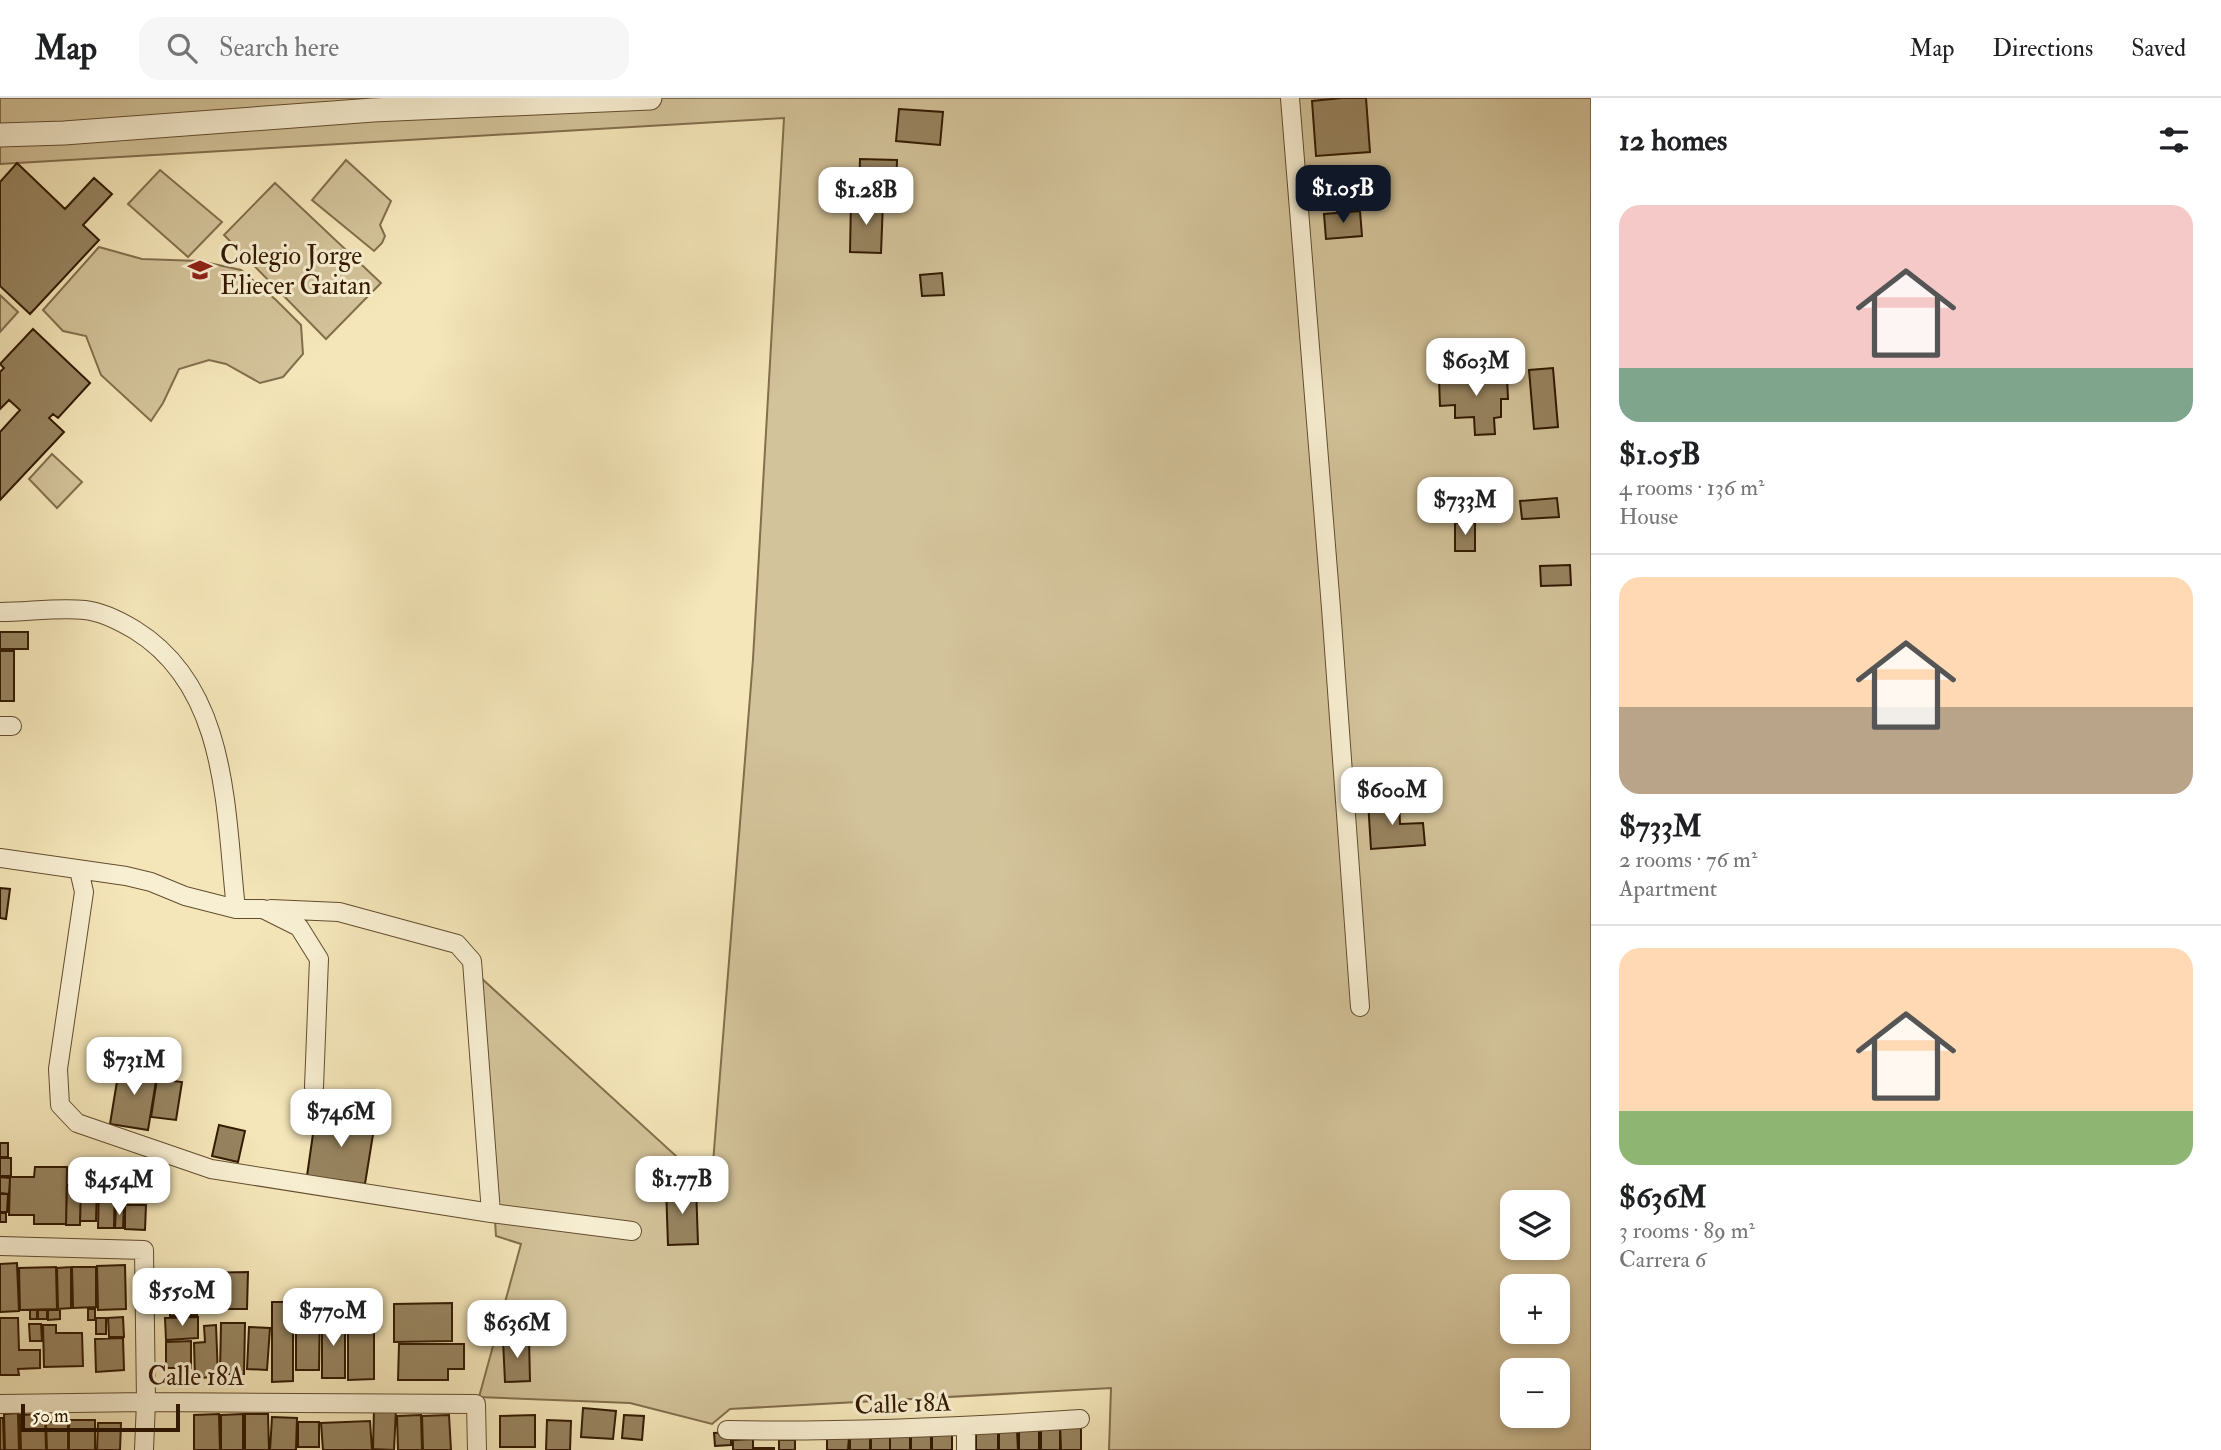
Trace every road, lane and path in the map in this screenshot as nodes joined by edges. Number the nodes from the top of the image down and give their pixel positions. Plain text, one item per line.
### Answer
1 (650, 98) edge
2 (1290, 98) edge
3 (0, 135) edge
4 (0, 612) edge
5 (0, 858) edge
6 (79, 870) junction
7 (236, 909) junction
8 (263, 909) junction
9 (1360, 1007) dead end
10 (314, 1087) dead end
11 (491, 1213) junction
12 (632, 1231) dead end
13 (0, 1246) edge
14 (146, 1402) junction
15 (0, 1404) edge
16 (1080, 1419) dead end
17 (966, 1427) junction
18 (727, 1430) dead end
19 (807, 1432) junction
20 (144, 1450) edge
21 (477, 1450) edge
22 (808, 1450) edge
23 (966, 1450) edge

1 - 3 street
2 - 9 street
4 - 7 street
5 - 6 street
6 - 7 street
6 - 11 street
7 - 8 street
8 - 10 street
8 - 11 street
11 - 12 street
13 - 14 street
14 - 15 street, Calle 18A
14 - 20 street
14 - 21 street, Calle 18A
16 - 17 street, Calle 18A
17 - 19 street, Calle 18A
17 - 23 street
18 - 19 street, Calle 18A
19 - 22 street

